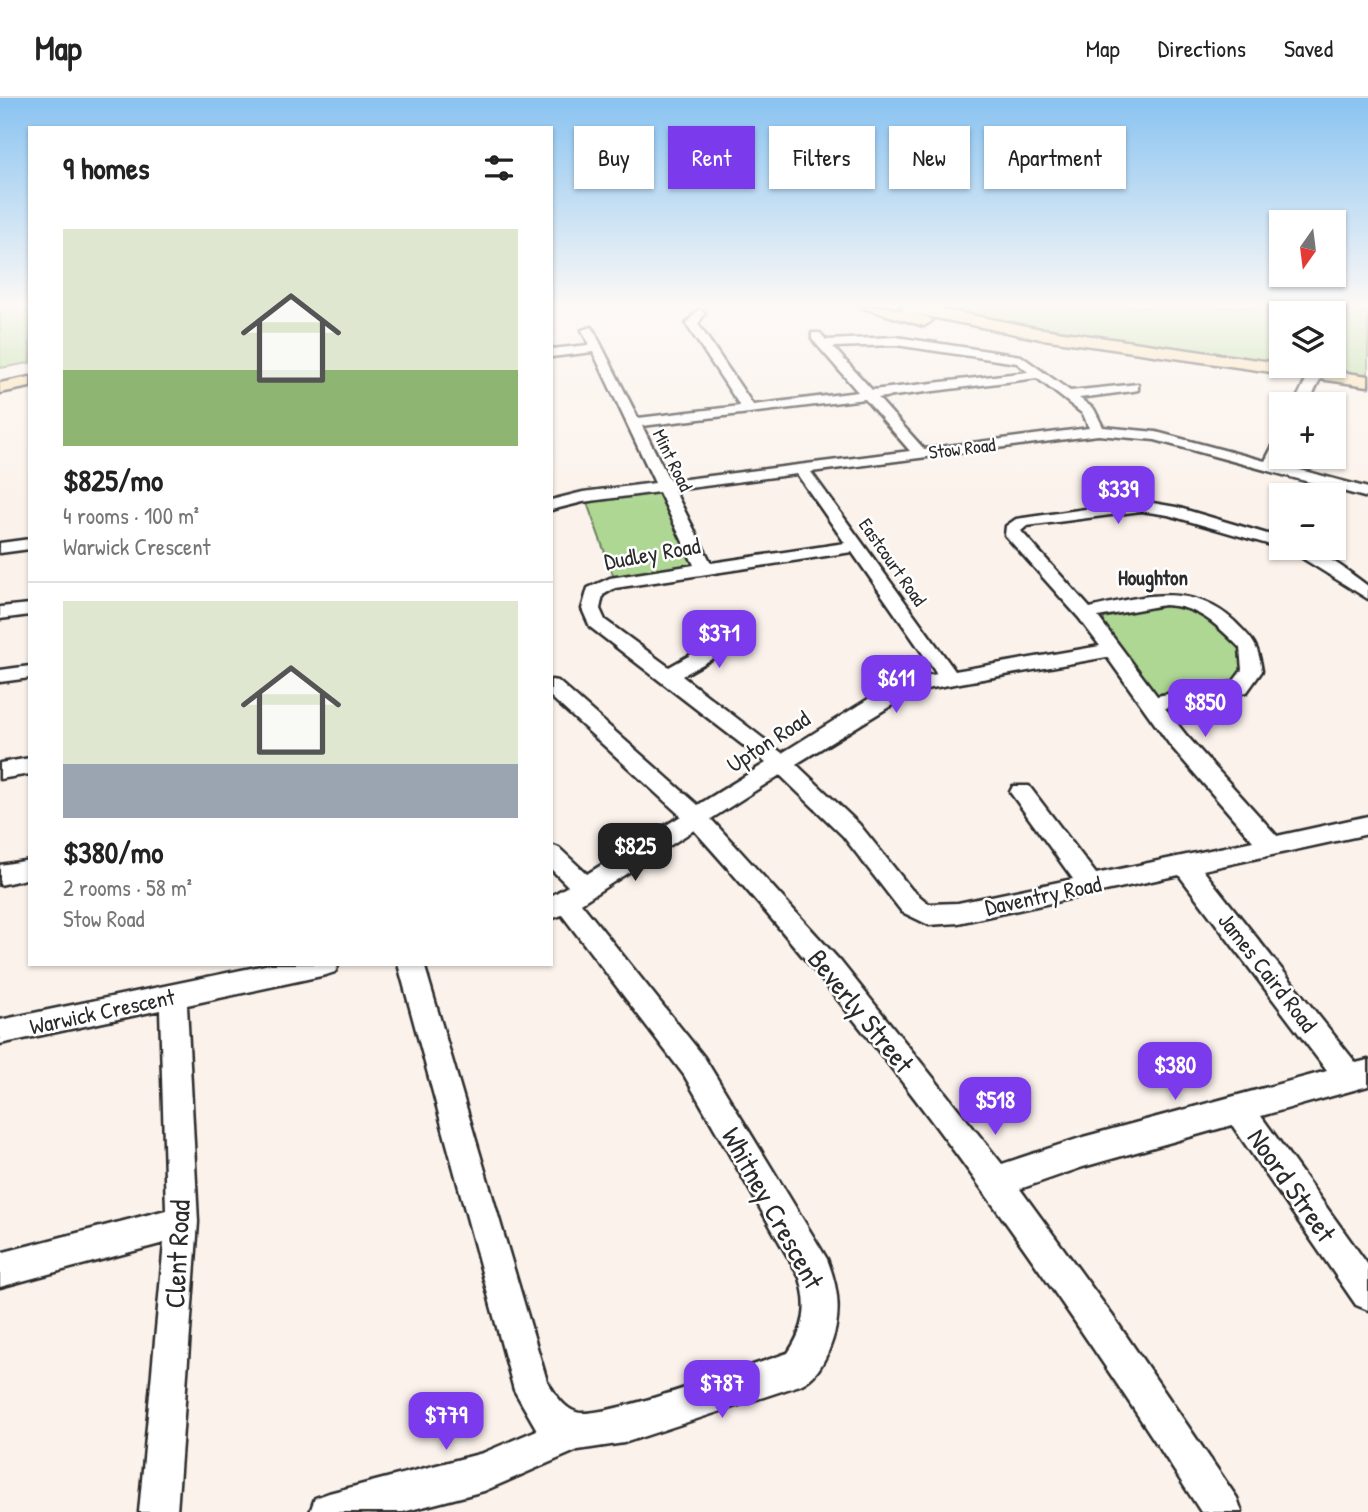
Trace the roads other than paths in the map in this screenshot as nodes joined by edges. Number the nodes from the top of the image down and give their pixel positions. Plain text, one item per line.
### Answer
1 (28, 373) edge
2 (609, 373) edge
3 (725, 373) edge
4 (849, 373) edge
5 (1041, 373) joint
6 (0, 378) edge
7 (1346, 378) edge
8 (1368, 381) edge
9 (28, 382) edge
10 (1133, 387) dead end
11 (0, 388) edge
12 (867, 394) junction
13 (1068, 395) junction
14 (749, 409) junction
15 (634, 422) junction
16 (1098, 430) junction
17 (921, 454) junction
18 (1269, 465) edge
19 (1284, 469) edge
20 (802, 470) junction
21 (665, 487) junction
22 (1368, 493) edge
23 (553, 504) edge
24 (1269, 539) edge
25 (28, 544) edge
26 (856, 547) junction
27 (0, 548) edge
28 (1320, 560) edge
29 (705, 569) junction
30 (1368, 594) edge
31 (28, 609) edge
32 (0, 613) edge
33 (1086, 614) junction
34 (736, 626) dead end
35 (1112, 650) junction
36 (28, 672) edge
37 (0, 676) edge
38 (667, 676) junction
39 (950, 678) junction
40 (553, 689) edge
41 (1151, 704) junction
42 (780, 763) junction
43 (28, 766) edge
44 (0, 771) edge
45 (1021, 792) dead end
46 (695, 817) junction
47 (1368, 825) edge
48 (1273, 847) junction
49 (553, 859) edge
50 (1186, 866) junction
51 (28, 869) edge
52 (0, 874) edge
53 (1091, 885) junction
54 (568, 900) edge
55 (316, 966) edge
56 (412, 966) edge
57 (173, 996) junction
58 (0, 1032) edge
59 (1359, 1076) edge
60 (1240, 1111) junction
61 (998, 1181) junction
62 (182, 1222) junction
63 (0, 1270) edge
64 (1368, 1293) edge
65 (577, 1432) junction
66 (158, 1512) edge
67 (330, 1512) edge
68 (1223, 1512) edge

1 - 6 main road
2 - 15 street, Mint Road
3 - 14 street
4 - 12 street
5 - 12 street
5 - 13 street
7 - 8 main road
9 - 11 main road
10 - 13 street
12 - 14 street
12 - 17 street
13 - 16 street
14 - 15 street
15 - 21 street, Mint Road
16 - 17 street, Stow Road
16 - 18 street, Stow Road
17 - 20 street, Stow Road
19 - 22 street, Stow Road
20 - 21 street, Stow Road
20 - 26 street, Eastcourt Road
21 - 23 street, Stow Road
21 - 29 street, Mint Road
24 - 33 street
25 - 27 street
26 - 29 street, Dudley Road
26 - 39 street, Eastcourt Road
28 - 30 street
29 - 38 street, Dudley Road
31 - 32 street
33 - 35 street
33 - 41 street
34 - 38 street
35 - 39 street, Upton Road
35 - 41 street
36 - 37 street
38 - 42 street, Dudley Road
39 - 42 street, Upton Road
40 - 46 street, Beverly Street
41 - 48 street
42 - 46 street, Upton Road
42 - 53 street, Daventry Road
43 - 44 street
45 - 53 street
46 - 54 street
46 - 61 street, Beverly Street
47 - 48 street, Daventry Road
48 - 50 street, Daventry Road
49 - 54 street
50 - 53 street, Daventry Road
50 - 59 street, James Caird Road
51 - 52 street
54 - 65 street, Whitney Crescent
55 - 57 street, Warwick Crescent
56 - 65 street
57 - 58 street, Warwick Crescent
57 - 62 street, Clent Road
59 - 60 street
60 - 61 street
60 - 64 street, Noord Street
61 - 68 street, Beverly Street
62 - 63 street
62 - 66 street, Clent Road
65 - 67 street

